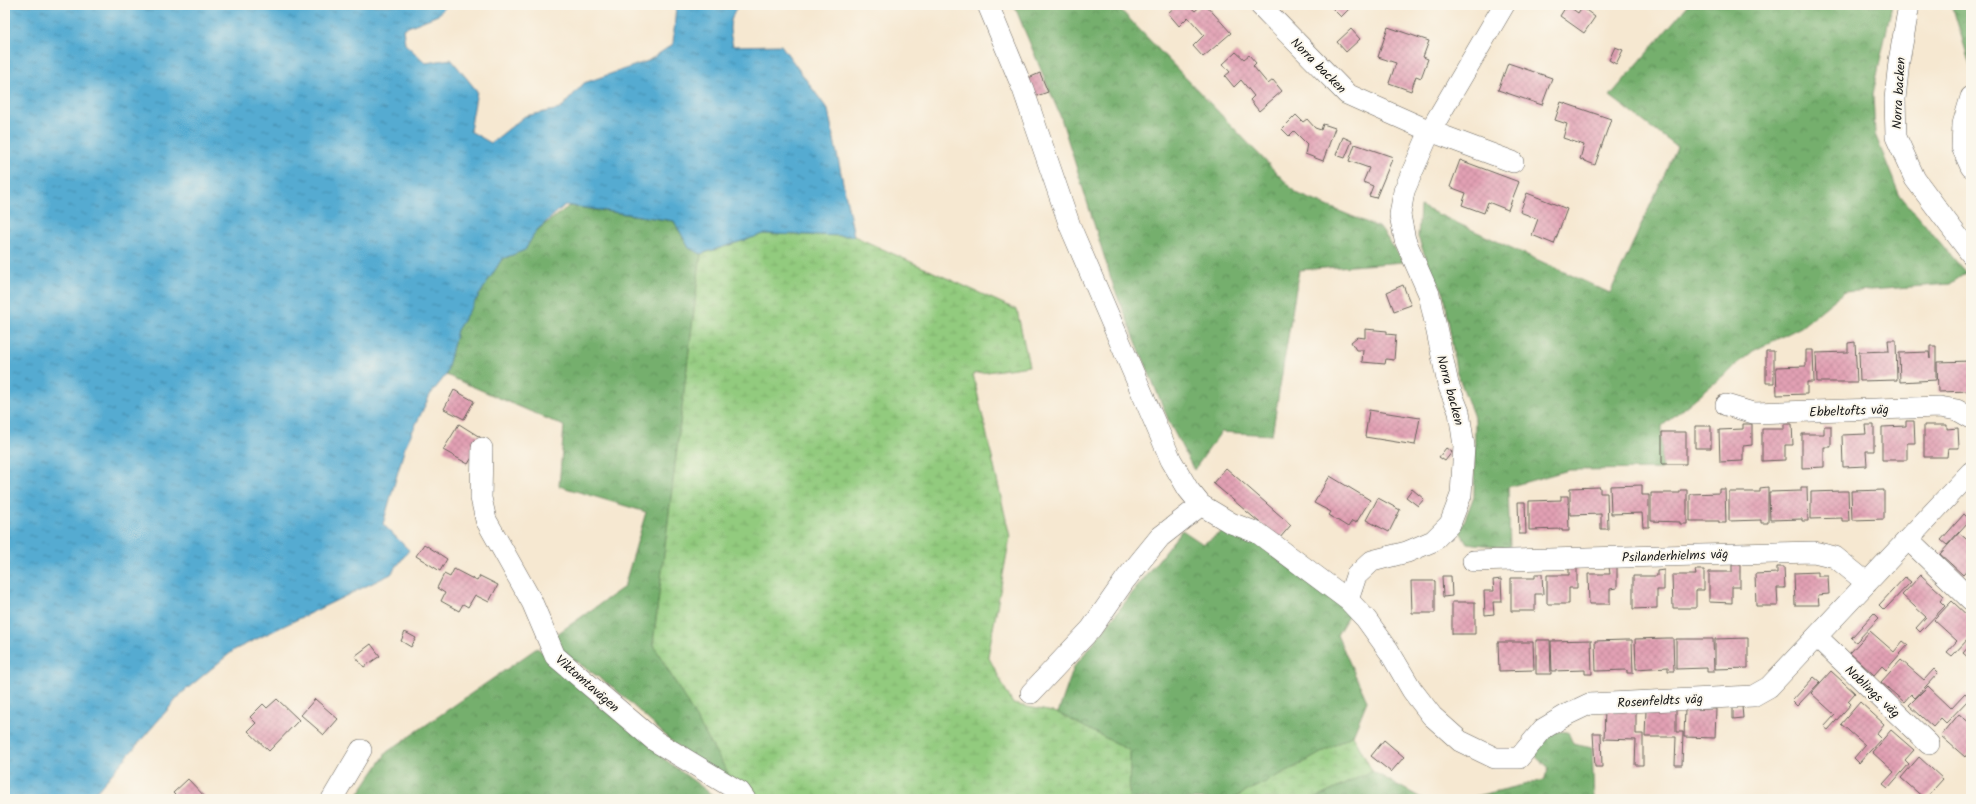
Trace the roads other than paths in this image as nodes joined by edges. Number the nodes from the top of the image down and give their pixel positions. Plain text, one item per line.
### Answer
1 (988, 5) edge
2 (1260, 5) edge
3 (1504, 5) edge
4 (1909, 5) edge
5 (1971, 97) edge
6 (1430, 131) junction
7 (1513, 162) dead end
8 (1971, 167) edge
9 (1971, 254) edge
10 (1726, 405) dead end
11 (1971, 418) edge
12 (482, 448) dead end
13 (1971, 472) edge
14 (1201, 505) junction
15 (1908, 539) junction
16 (1473, 561) dead end
17 (1867, 583) junction
18 (1348, 600) junction
19 (1971, 600) edge
20 (1817, 637) junction
21 (1031, 693) dead end
22 (1930, 744) dead end
23 (361, 750) dead end
24 (332, 799) edge
25 (745, 799) edge

1 - 14 street
2 - 6 street, Norra backen
3 - 6 street, Norra backen
4 - 9 street, Norra backen
5 - 8 street
6 - 7 street, Norra backen
6 - 18 street, Norra backen
10 - 11 street, Ebbeltofts väg
12 - 25 street, Viktomtavägen
13 - 15 street, Rosenfeldts väg
14 - 18 street
14 - 21 street
15 - 17 street, Rosenfeldts väg
15 - 19 street
16 - 17 street, Psilanderhielms väg
17 - 20 street, Rosenfeldts väg
18 - 20 street, Rosenfeldts väg
20 - 22 street, Noblings väg
23 - 24 street

